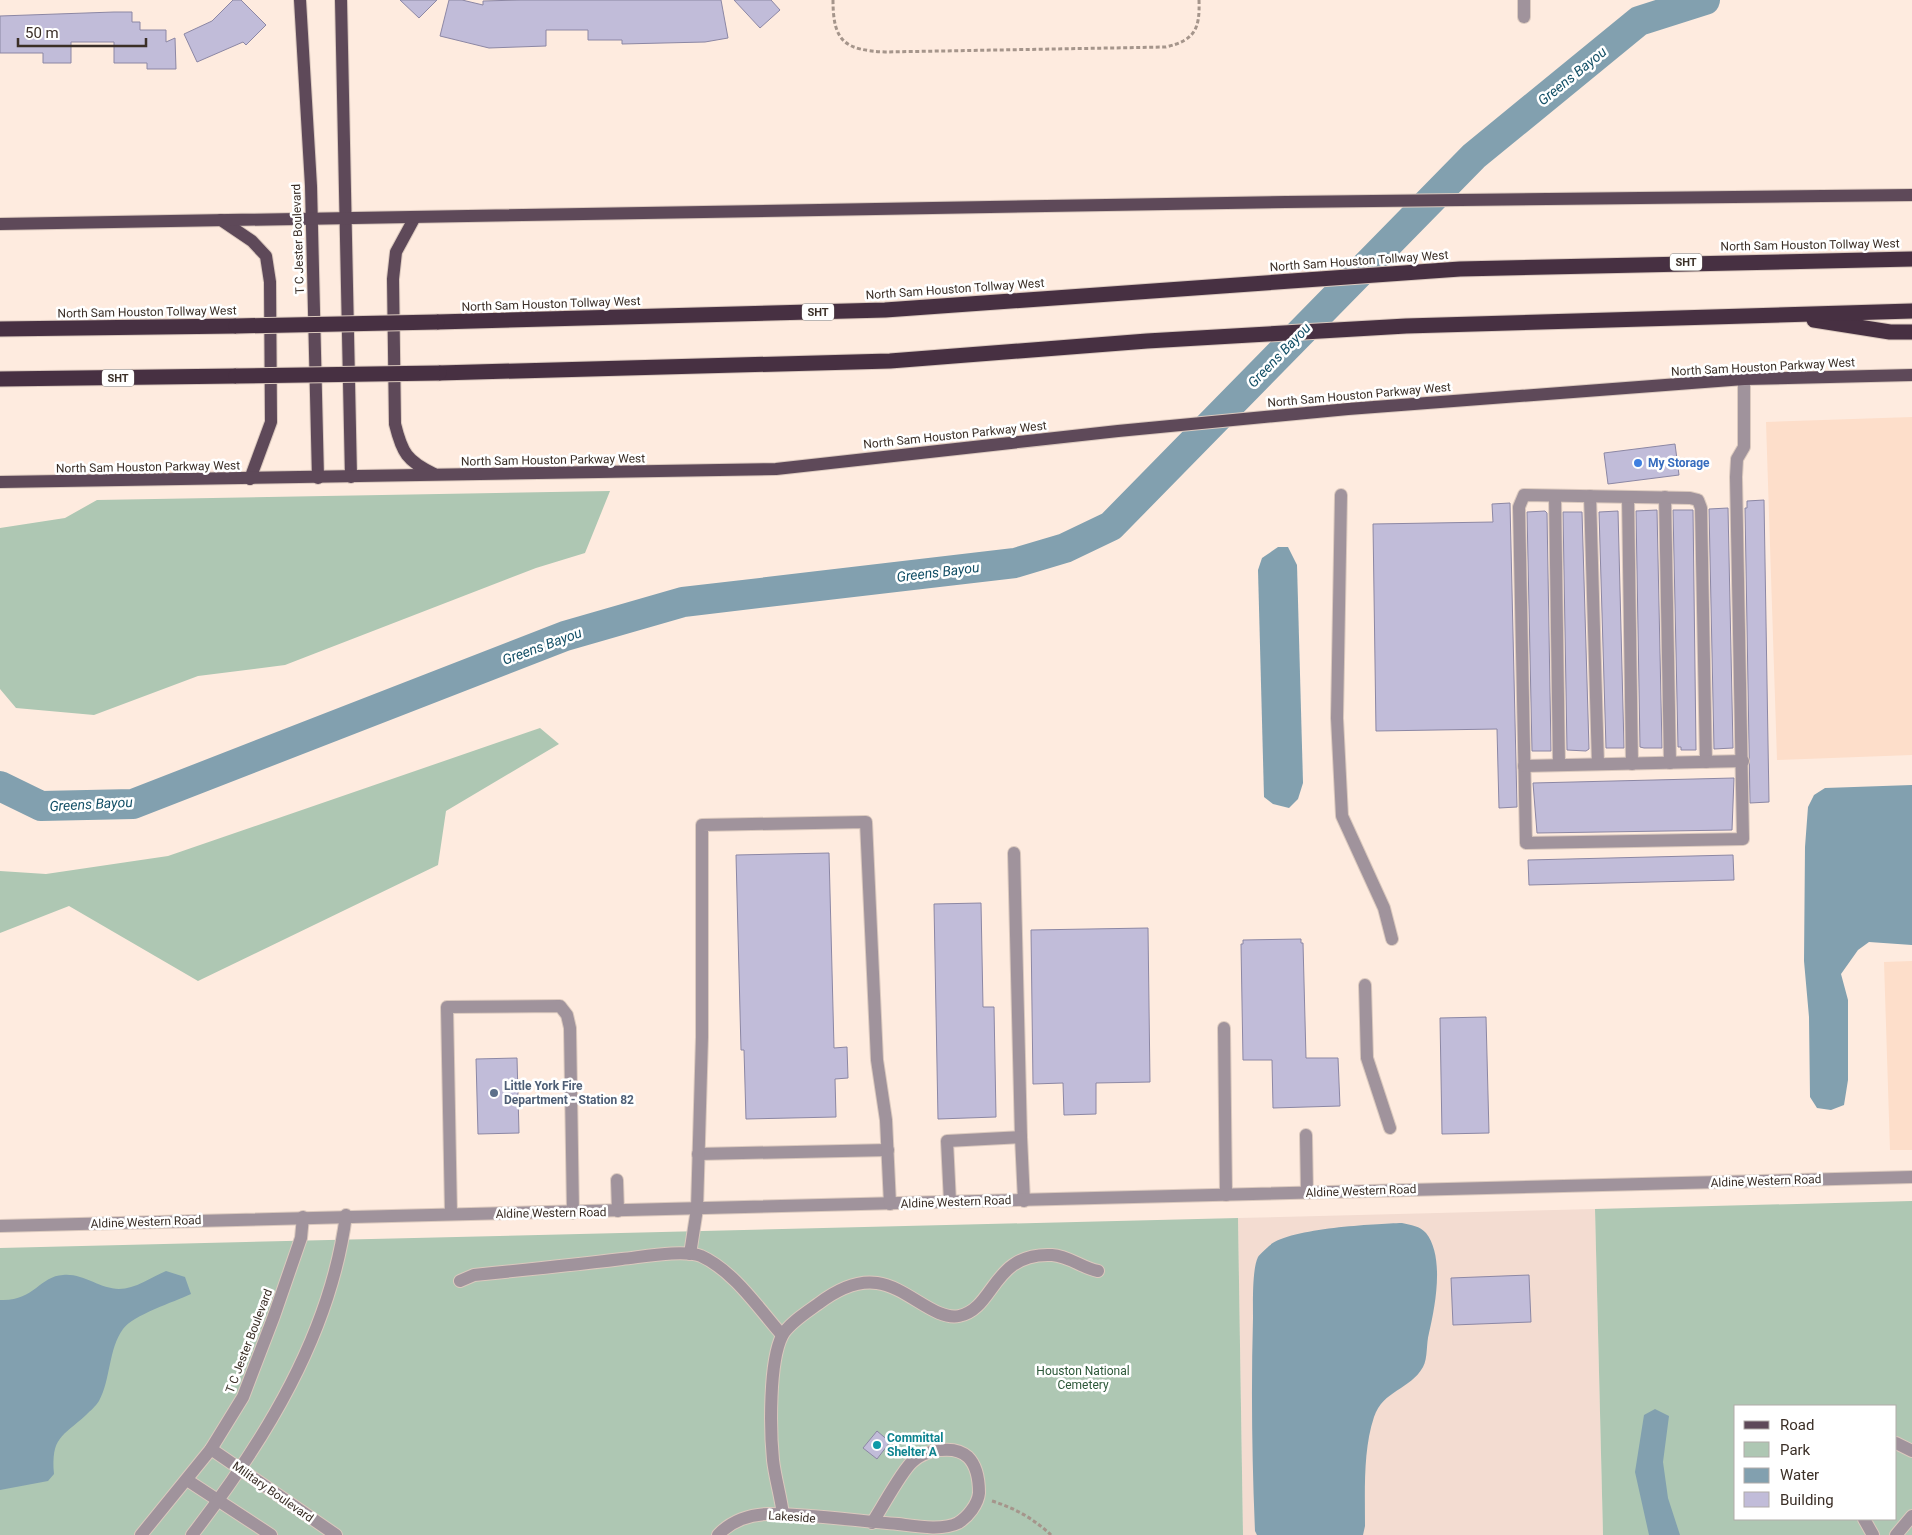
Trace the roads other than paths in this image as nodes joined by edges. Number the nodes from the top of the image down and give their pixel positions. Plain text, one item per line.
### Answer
1 (300, 0) edge
2 (341, 0) edge
3 (1524, 0) edge
4 (1524, 17) dead end
5 (1912, 195) edge
6 (415, 217) junction
7 (312, 218) junction
8 (345, 218) junction
9 (221, 220) junction
10 (0, 224) edge
11 (1912, 259) edge
12 (1912, 311) edge
13 (1773, 313) junction
14 (0, 329) edge
15 (1912, 332) edge
16 (1912, 375) edge
17 (1744, 379) junction
18 (0, 380) edge
19 (438, 476) junction
20 (351, 477) junction
21 (318, 478) junction
22 (250, 479) junction
23 (0, 482) edge
24 (1341, 495) dead end
25 (1555, 496) junction
26 (1590, 496) junction
27 (1628, 497) junction
28 (1665, 497) junction
29 (1742, 761) junction
30 (1706, 762) junction
31 (1670, 763) junction
32 (1598, 764) junction
33 (1632, 764) junction
34 (1558, 765) junction
35 (1524, 766) junction
36 (1014, 854) dead end
37 (1392, 939) dead end
38 (1365, 985) dead end
39 (1224, 1028) dead end
40 (1390, 1128) dead end
41 (1306, 1135) dead end
42 (1021, 1137) junction
43 (888, 1150) junction
44 (698, 1154) junction
45 (1912, 1176) edge
46 (616, 1180) dead end
47 (1306, 1193) junction
48 (1226, 1195) junction
49 (1024, 1200) junction
50 (950, 1202) junction
51 (890, 1204) junction
52 (697, 1209) junction
53 (618, 1212) junction
54 (573, 1213) junction
55 (451, 1214) junction
56 (346, 1216) junction
57 (304, 1217) junction
58 (0, 1226) edge
59 (690, 1254) junction
60 (1098, 1271) dead end
61 (460, 1281) dead end
62 (782, 1335) junction
63 (1897, 1444) edge
64 (211, 1449) junction
65 (1912, 1451) edge
66 (241, 1470) junction
67 (187, 1480) junction
68 (218, 1501) junction
69 (783, 1516) junction
70 (1912, 1516) edge
71 (1865, 1520) edge
72 (872, 1522) junction
73 (141, 1535) edge
74 (192, 1535) edge
75 (271, 1535) edge
76 (336, 1535) edge
77 (718, 1535) edge
78 (1873, 1535) edge
79 (1896, 1535) edge

1 - 7 main road, T C Jester Boulevard
2 - 8 main road
3 - 4 street
5 - 6 main road
6 - 8 main road
6 - 19 main road
7 - 8 main road
7 - 9 main road
7 - 21 main road, T C Jester Boulevard
8 - 20 main road
9 - 10 main road
9 - 22 main road
11 - 14 highway, North Sam Houston Tollway West / SHT, bridge
12 - 13 highway, SHT
13 - 15 highway
13 - 18 highway, SHT, bridge
16 - 17 main road, North Sam Houston Parkway West
17 - 19 main road, North Sam Houston Parkway West
17 - 29 street
19 - 20 main road, North Sam Houston Parkway West
20 - 21 main road, North Sam Houston Parkway West
21 - 22 main road, North Sam Houston Parkway West
22 - 23 main road, North Sam Houston Parkway West
24 - 37 street
25 - 26 street
25 - 34 street
25 - 35 street
26 - 27 street
26 - 32 street
27 - 28 street
27 - 33 street
28 - 30 street
28 - 31 street
29 - 30 street
29 - 35 street
30 - 31 street
31 - 33 street
32 - 33 street
32 - 34 street
34 - 35 street
36 - 42 street
38 - 40 street
39 - 48 street
41 - 47 street
42 - 49 street
42 - 50 street
43 - 44 street
43 - 44 street
43 - 51 street
44 - 52 street
45 - 47 street, Aldine Western Road
46 - 53 street
47 - 48 street, Aldine Western Road
48 - 49 street, Aldine Western Road
49 - 50 street, Aldine Western Road
50 - 51 street, Aldine Western Road
51 - 52 street, Aldine Western Road
52 - 53 street, Aldine Western Road
52 - 59 street
53 - 54 street, Aldine Western Road
54 - 55 street, Aldine Western Road
54 - 55 street
55 - 56 street, Aldine Western Road
56 - 57 street, Aldine Western Road
56 - 66 street
57 - 58 street, Aldine Western Road
57 - 64 street, T C Jester Boulevard
59 - 61 street
59 - 62 street
60 - 62 street
62 - 69 street
63 - 65 street
64 - 66 street, Military Boulevard
64 - 67 street, T C Jester Boulevard
66 - 68 street
66 - 76 street, Military Boulevard
67 - 68 street
67 - 73 street, T C Jester Boulevard
68 - 74 street
68 - 75 street
69 - 72 street, Lakeside
69 - 77 street, Lakeside
70 - 79 street
71 - 78 street
72 - 72 street, Lakeside

